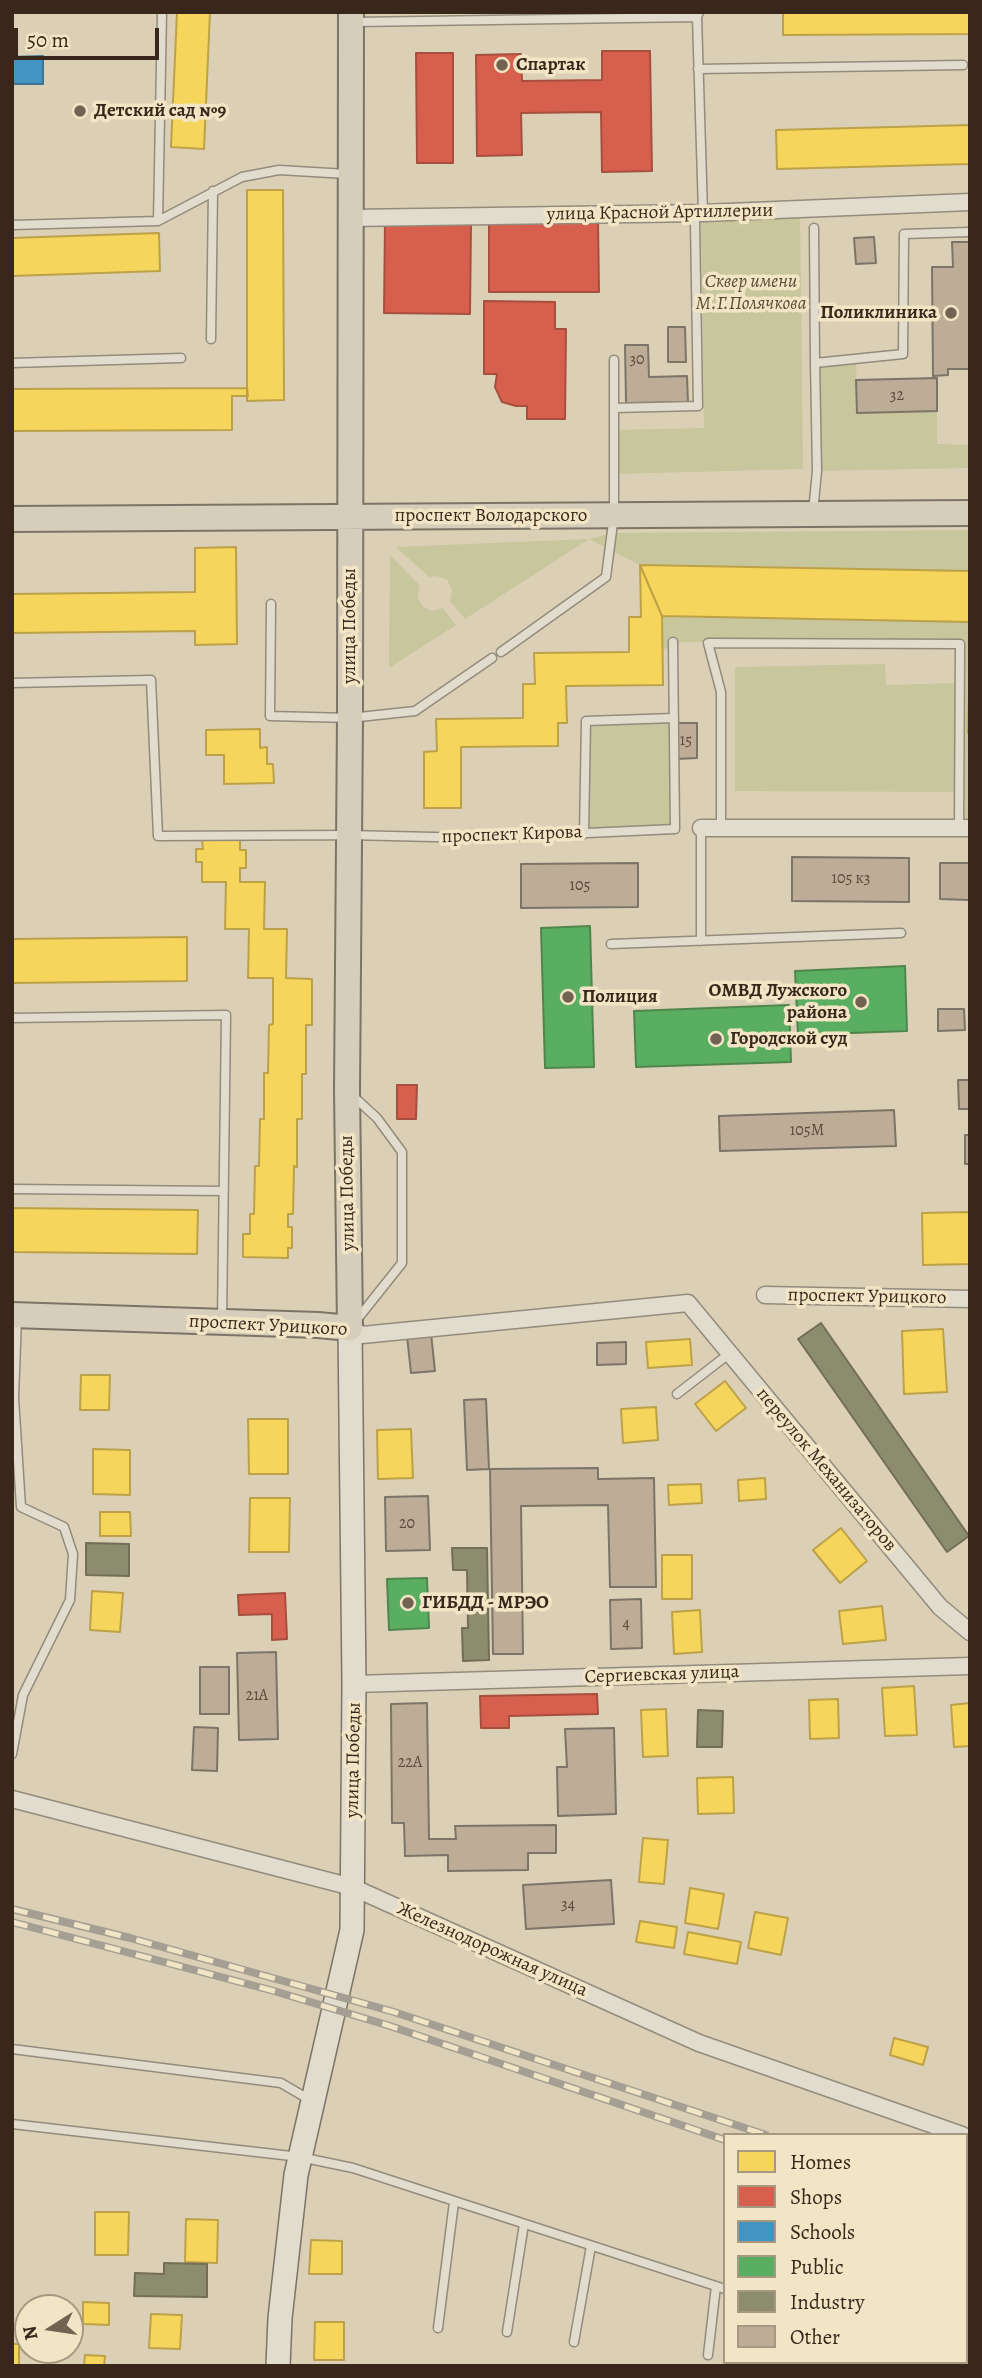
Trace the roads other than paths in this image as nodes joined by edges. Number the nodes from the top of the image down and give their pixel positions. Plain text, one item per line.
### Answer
1 (162, 12) edge
2 (698, 15) edge
3 (482, 16) edge
4 (351, 17) edge
5 (963, 65) dead end
6 (698, 69) junction
7 (351, 174) junction
8 (213, 191) junction
9 (970, 202) edge
10 (351, 218) junction
11 (699, 218) junction
12 (158, 221) junction
13 (12, 225) edge
14 (814, 228) dead end
15 (970, 232) edge
16 (211, 339) dead end
17 (181, 358) dead end
18 (614, 360) dead end
19 (12, 363) edge
20 (815, 363) junction
21 (614, 408) junction
22 (970, 513) edge
23 (813, 514) junction
24 (614, 515) junction
25 (350, 517) junction
26 (12, 519) edge
27 (271, 604) dead end
28 (673, 642) dead end
29 (501, 652) dead end
30 (492, 658) dead end
31 (12, 683) edge
32 (350, 718) junction
33 (674, 718) junction
34 (701, 828) joint
35 (721, 828) junction
36 (964, 828) edge
37 (584, 834) junction
38 (348, 835) junction
39 (901, 933) dead end
40 (701, 941) junction
41 (611, 944) dead end
42 (12, 1018) edge
43 (347, 1090) junction
44 (12, 1189) edge
45 (224, 1191) junction
46 (765, 1295) dead end
47 (970, 1298) edge
48 (688, 1303) joint
49 (15, 1315) edge
50 (222, 1322) junction
51 (350, 1328) junction
52 (730, 1353) junction
53 (677, 1394) dead end
54 (970, 1632) edge
55 (970, 1666) edge
56 (354, 1684) junction
57 (12, 1754) edge
58 (12, 1798) edge
59 (352, 1887) junction
60 (12, 2049) edge
61 (312, 2101) junction
62 (12, 2124) edge
63 (957, 2133) edge
64 (300, 2157) junction
65 (454, 2202) junction
66 (524, 2224) junction
67 (591, 2246) junction
68 (720, 2288) edge
69 (438, 2328) dead end
70 (507, 2332) dead end
71 (574, 2342) dead end
72 (708, 2356) dead end
73 (278, 2366) edge

1 - 12 lane
2 - 3 lane
2 - 6 lane
3 - 4 lane
4 - 7 main road, улица Победы
5 - 6 lane
6 - 11 lane
7 - 8 lane
7 - 10 main road, улица Победы
8 - 12 lane
8 - 16 lane
9 - 11 street, улица Красной Артиллерии
10 - 11 street, улица Красной Артиллерии
10 - 25 main road, улица Победы
11 - 21 lane
12 - 13 lane
14 - 20 lane
15 - 20 lane
17 - 19 lane
18 - 21 lane
20 - 23 lane
21 - 24 lane
22 - 23 main road, проспект Володарского
23 - 24 main road, проспект Володарского
24 - 25 main road, проспект Володарского
24 - 29 lane
25 - 26 main road, проспект Володарского
25 - 32 main road, улица Победы
27 - 32 lane
28 - 33 lane
30 - 32 lane
31 - 38 lane, проспект Кирова
32 - 38 main road, улица Победы
33 - 37 lane
33 - 37 lane, проспект Кирова
34 - 35 street
34 - 40 lane
35 - 36 street
35 - 36 lane
37 - 38 lane, проспект Кирова
38 - 43 main road, улица Победы
39 - 40 lane
40 - 41 lane
42 - 45 lane
43 - 51 main road, улица Победы
43 - 51 lane
44 - 45 lane
45 - 50 lane
46 - 47 street, проспект Урицкого
48 - 51 street, проспект Урицкого
48 - 52 street, переулок Механизаторов
49 - 50 main road, проспект Урицкого
49 - 57 lane
50 - 51 main road, проспект Урицкого
51 - 56 street, улица Победы
52 - 53 lane
52 - 54 street, переулок Механизаторов
55 - 56 street, Сергиевская улица
56 - 59 street, улица Победы
58 - 59 street, Железнодорожная улица
59 - 61 street, улица Победы
59 - 63 street, Железнодорожная улица
60 - 61 lane
61 - 64 street, улица Победы
62 - 64 lane
64 - 65 lane
64 - 73 street, улица Победы
65 - 66 lane
65 - 69 lane
66 - 67 lane
66 - 70 lane
67 - 68 lane
67 - 71 lane
68 - 72 lane

